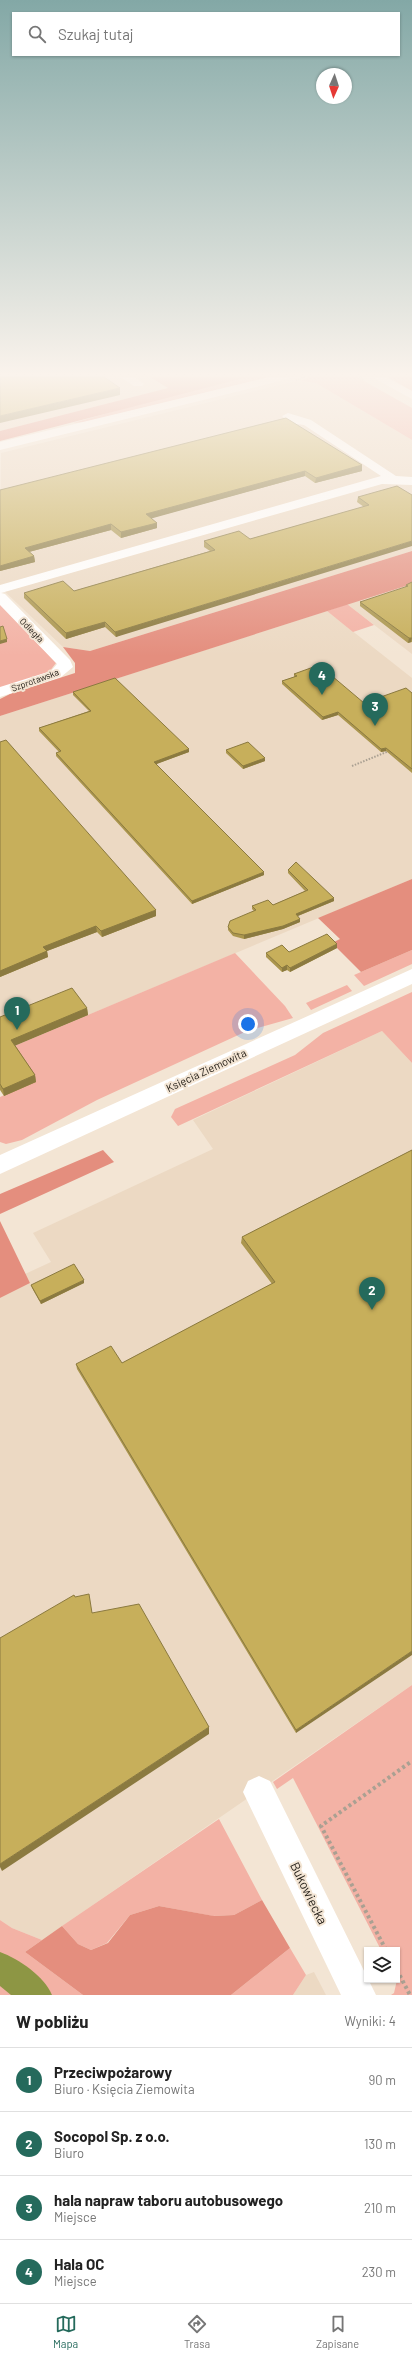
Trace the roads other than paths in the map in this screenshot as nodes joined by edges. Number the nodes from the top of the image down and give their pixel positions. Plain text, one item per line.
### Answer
1 (379, 470) edge
2 (392, 479) junction
3 (411, 482) edge
4 (0, 589) edge
5 (0, 597) edge
6 (65, 663) joint
7 (0, 692) edge
8 (412, 976) edge
9 (0, 1164) edge
10 (259, 1792) dead end
11 (359, 1995) edge

1 - 2 street
2 - 3 street
2 - 4 street
5 - 6 street, Odległa
6 - 7 street, Szprotawska
8 - 9 street, Księcia Ziemowita
10 - 11 street, Bukowiecka

